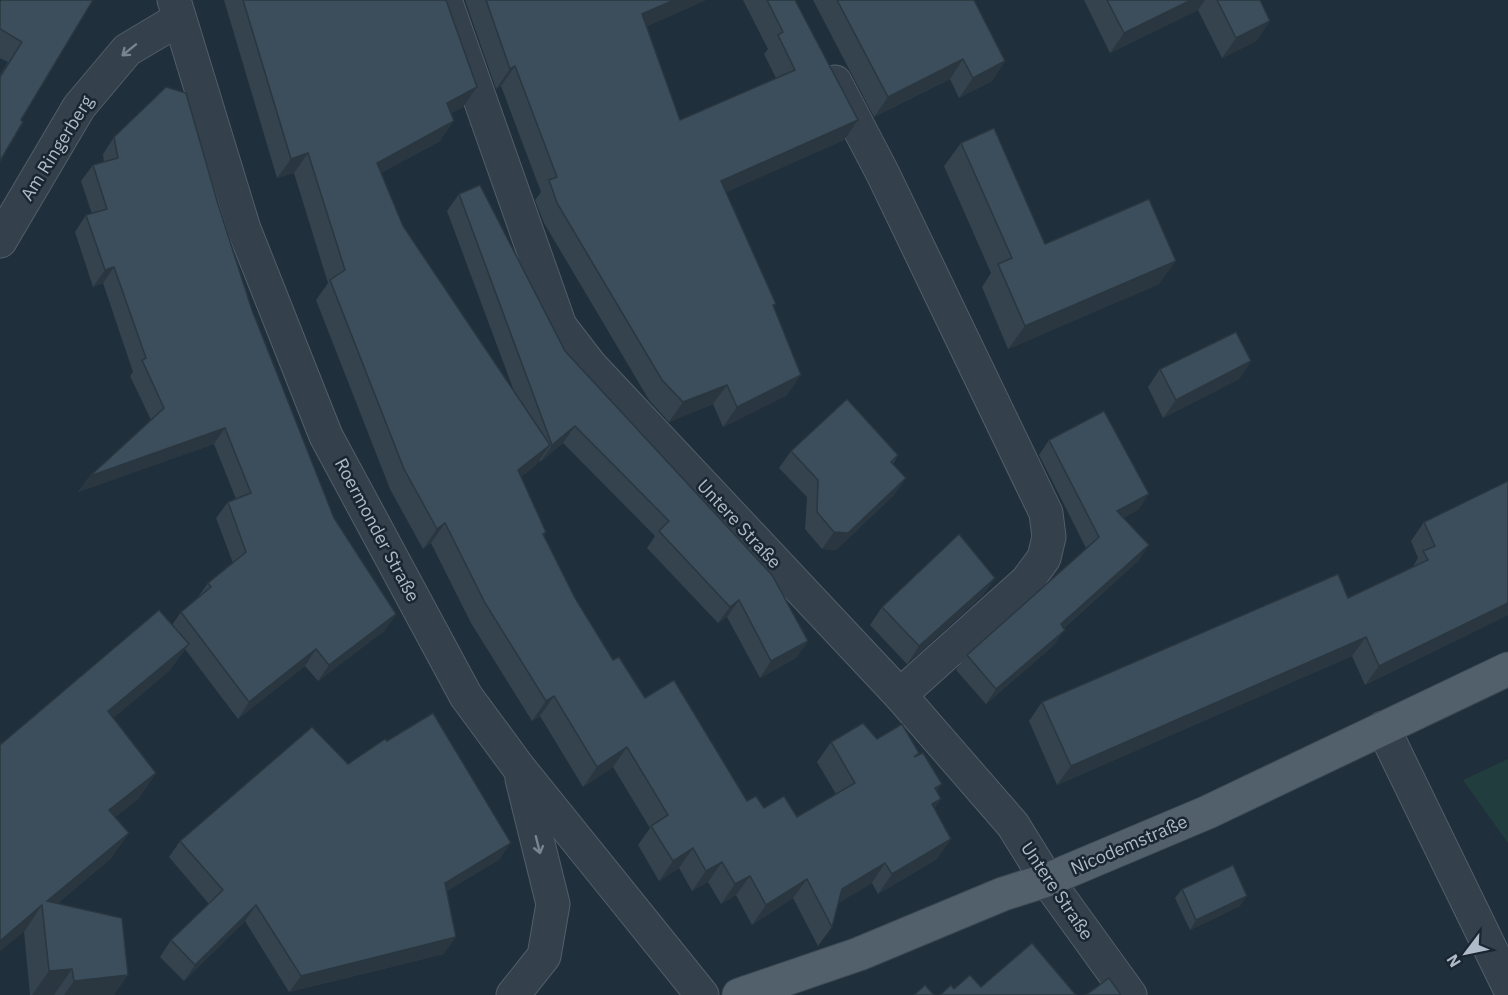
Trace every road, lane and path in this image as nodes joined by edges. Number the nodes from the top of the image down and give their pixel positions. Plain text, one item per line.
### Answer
1 (445, 0) edge
2 (176, 10) edge
3 (819, 51) edge
4 (0, 241) edge
5 (1508, 669) edge
6 (900, 695) junction
7 (1383, 728) junction
8 (519, 768) junction
9 (1047, 880) junction
10 (1508, 985) edge
11 (513, 995) edge
12 (702, 995) edge
13 (739, 995) edge
14 (1130, 995) edge

1 - 6 street, Untere Straße
2 -> 4 street, Am Ringerberg
2 - 8 street, Roermonder Straße
3 - 6 street
5 - 7 main road, Nicodemstraße
6 - 9 street, Untere Straße
7 - 9 main road, Nicodemstraße
7 - 10 street
8 -> 11 street
8 - 12 street, Roermonder Straße
9 - 13 main road, Nicodemstraße
9 - 14 street, Untere Straße

